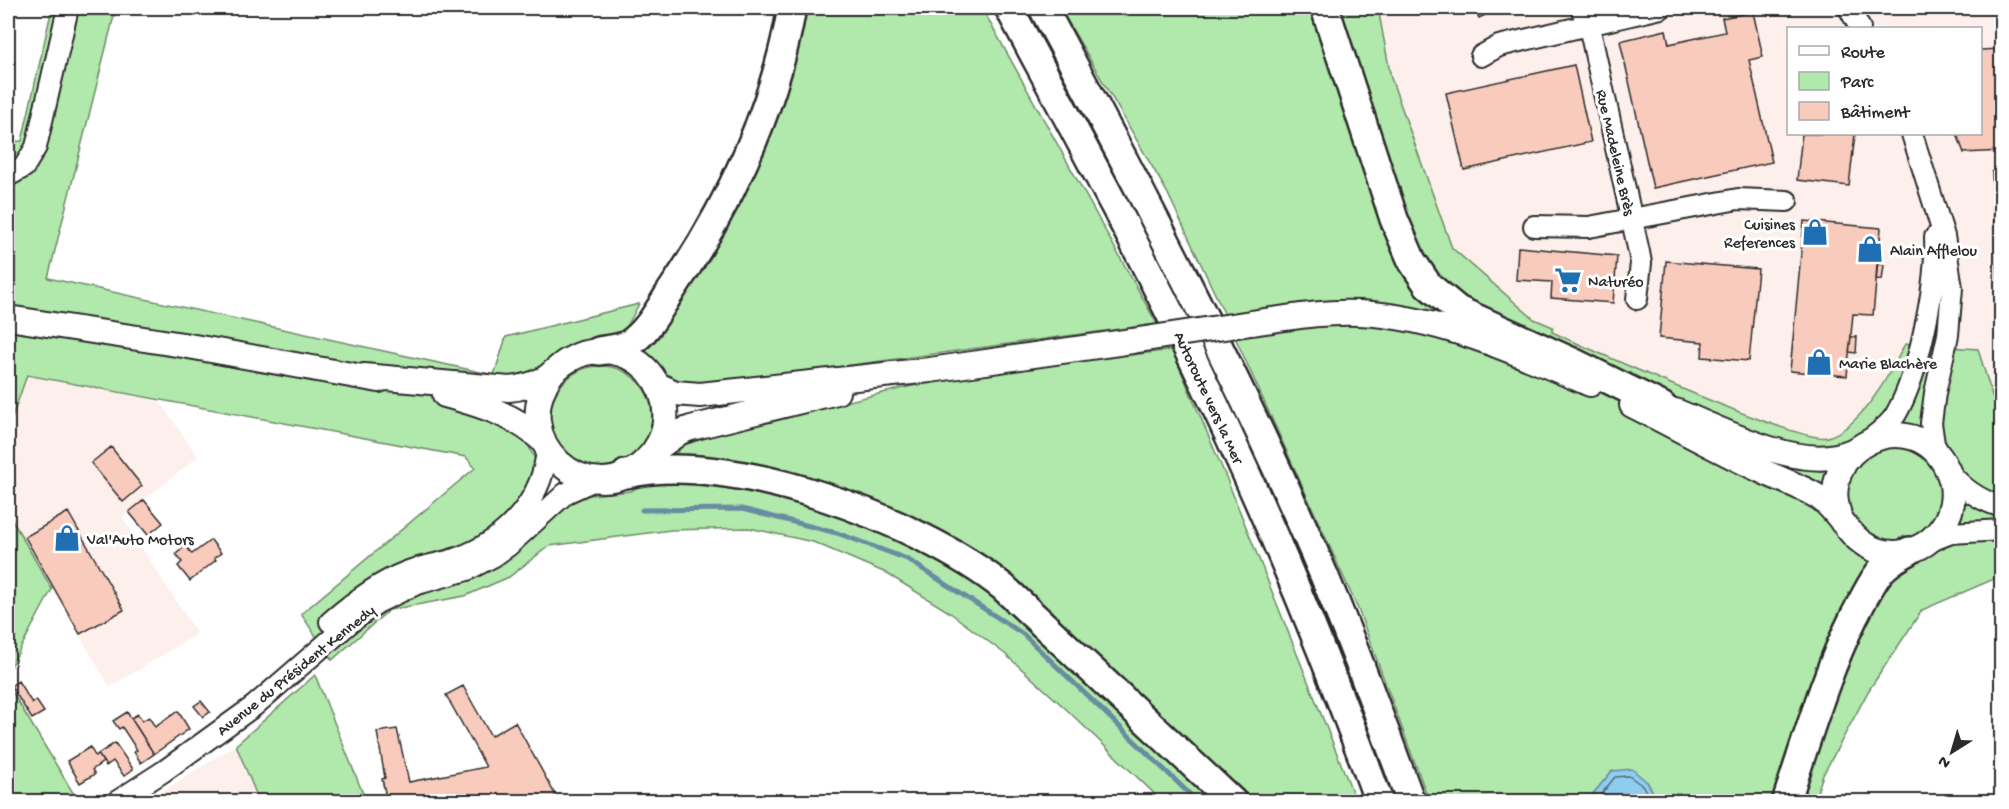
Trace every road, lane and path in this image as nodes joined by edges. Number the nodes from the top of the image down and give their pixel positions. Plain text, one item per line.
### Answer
1 (68, 8) edge
2 (792, 8) edge
3 (1009, 8) edge
4 (1043, 8) edge
5 (1325, 8) edge
6 (1661, 8) edge
7 (1849, 8) edge
8 (1585, 16) edge
9 (1859, 27) edge
10 (1481, 56) dead end
11 (1912, 135) edge
12 (8, 176) edge
13 (1933, 199) junction
14 (1787, 201) dead end
15 (1632, 219) junction
16 (1533, 226) dead end
17 (1637, 299) dead end
18 (8, 318) edge
19 (599, 351) junction
20 (930, 370) junction
21 (553, 372) junction
22 (364, 376) junction
23 (658, 385) junction
24 (1601, 389) junction
25 (1662, 406) junction
26 (545, 445) junction
27 (1860, 446) junction
28 (655, 450) junction
29 (1945, 465) junction
30 (626, 474) junction
31 (597, 479) junction
32 (2001, 507) edge
33 (1842, 522) junction
34 (2001, 530) edge
35 (1919, 547) junction
36 (208, 738) junction
37 (117, 801) edge
38 (1233, 801) edge
39 (1379, 801) edge
40 (1411, 801) edge
41 (1786, 801) edge

1 - 12 street
2 - 19 highway
3 - 39 highway, Autoroute vers la Mer
4 - 40 highway
5 - 25 highway
6 - 8 street
7 - 9 street
8 - 10 street
8 - 15 street, Rue Madeleine Brès
11 - 13 street
13 - 27 street
13 - 29 street
14 - 15 street
15 - 16 street
15 - 17 street, Rue Madeleine Brès
18 - 22 main road
19 - 21 main road
19 - 23 main road
20 - 23 main road
20 - 24 main road, bridge
20 - 28 main road
21 - 22 main road
21 - 26 main road
22 - 26 main road
23 - 28 main road
24 - 25 main road
24 - 33 main road
25 - 27 main road
26 - 31 main road
26 - 36 street, Avenue du Président Kennedy
27 - 29 main road
27 - 33 main road
28 - 30 main road
29 - 32 street
29 - 35 main road
30 - 31 main road
30 - 38 highway
31 - 36 street, Avenue du Président Kennedy
33 - 35 main road
34 - 35 street
35 - 41 highway
36 - 37 street, Avenue du Président Kennedy

